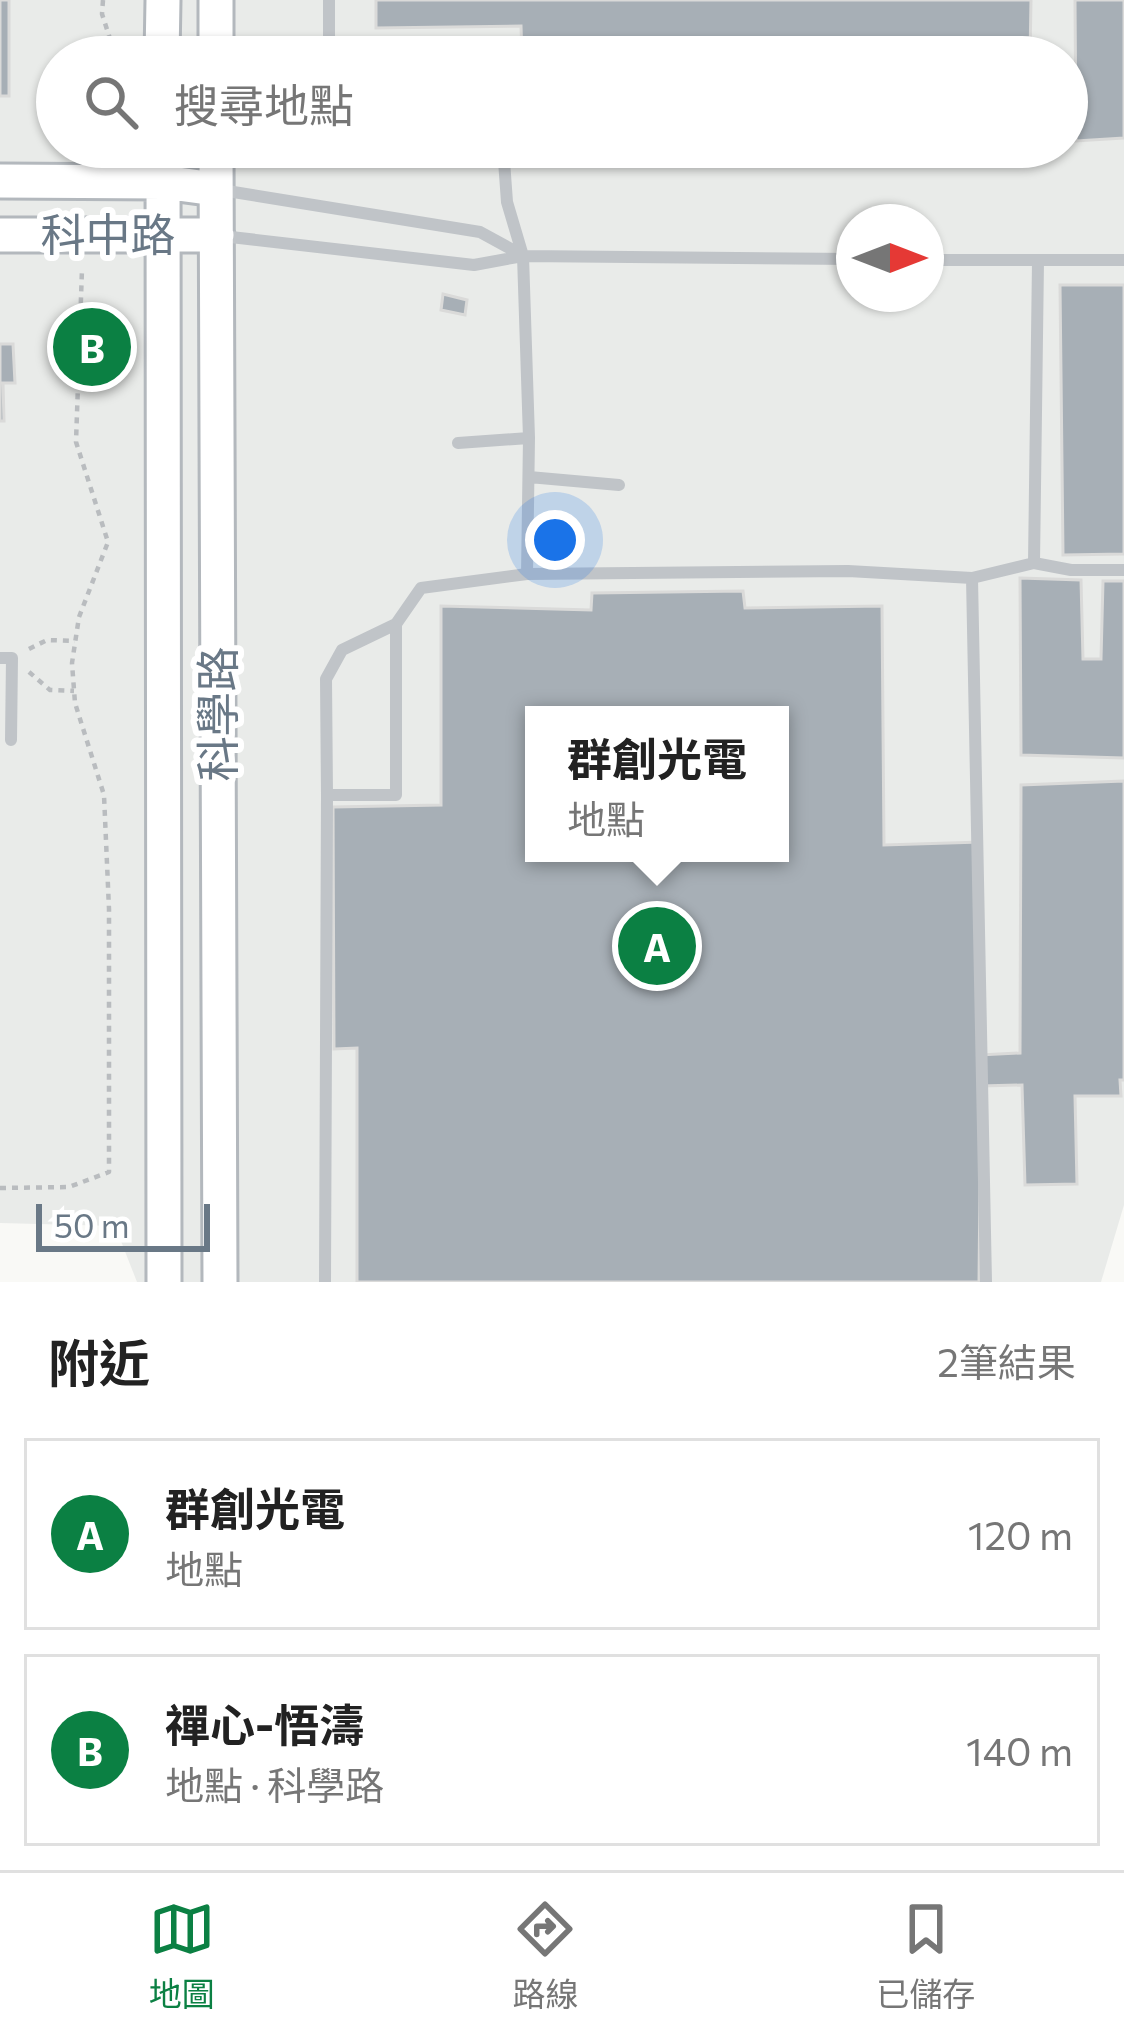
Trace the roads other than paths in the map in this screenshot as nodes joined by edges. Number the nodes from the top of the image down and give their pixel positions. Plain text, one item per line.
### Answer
1 (163, 0) edge
2 (216, 0) edge
3 (328, 0) edge
4 (162, 36) edge
5 (216, 36) edge
6 (329, 36) edge
7 (164, 168) edge
8 (215, 168) edge
9 (505, 168) edge
10 (0, 181) edge
11 (164, 182) junction
12 (215, 189) junction
13 (0, 235) edge
14 (162, 235) junction
15 (217, 235) junction
16 (523, 256) junction
17 (836, 259) edge
18 (944, 260) edge
19 (1124, 260) edge
20 (1037, 261) junction
21 (529, 438) junction
22 (458, 443) dead end
23 (529, 477) junction
24 (619, 485) dead end
25 (1034, 563) junction
26 (1124, 570) edge
27 (527, 574) junction
28 (972, 578) junction
29 (396, 625) junction
30 (6, 658) edge
31 (11, 740) dead end
32 (327, 795) junction
33 (164, 1282) edge
34 (220, 1282) edge
35 (326, 1282) edge
36 (986, 1282) edge

1 - 4 street
2 - 5 street
3 - 6 lane
7 - 11 street, 科學路
8 - 12 street, 科學路
9 - 16 lane
10 - 11 street, 科中路
11 - 12 street, 科中路
11 - 14 street, 科學路
12 - 15 street, 科學路
12 - 16 lane
13 - 14 street, 科中路
14 - 15 street, 科中路
14 - 33 street, 科學路
15 - 16 lane
15 - 34 street, 科學路
16 - 17 lane
16 - 21 lane
18 - 20 lane
19 - 20 lane
20 - 25 lane
21 - 22 lane
21 - 23 lane
23 - 24 lane
23 - 27 lane
25 - 26 lane
25 - 28 lane
27 - 28 lane
27 - 29 lane
28 - 36 lane
29 - 32 lane
29 - 32 lane
30 - 31 lane
32 - 35 lane

